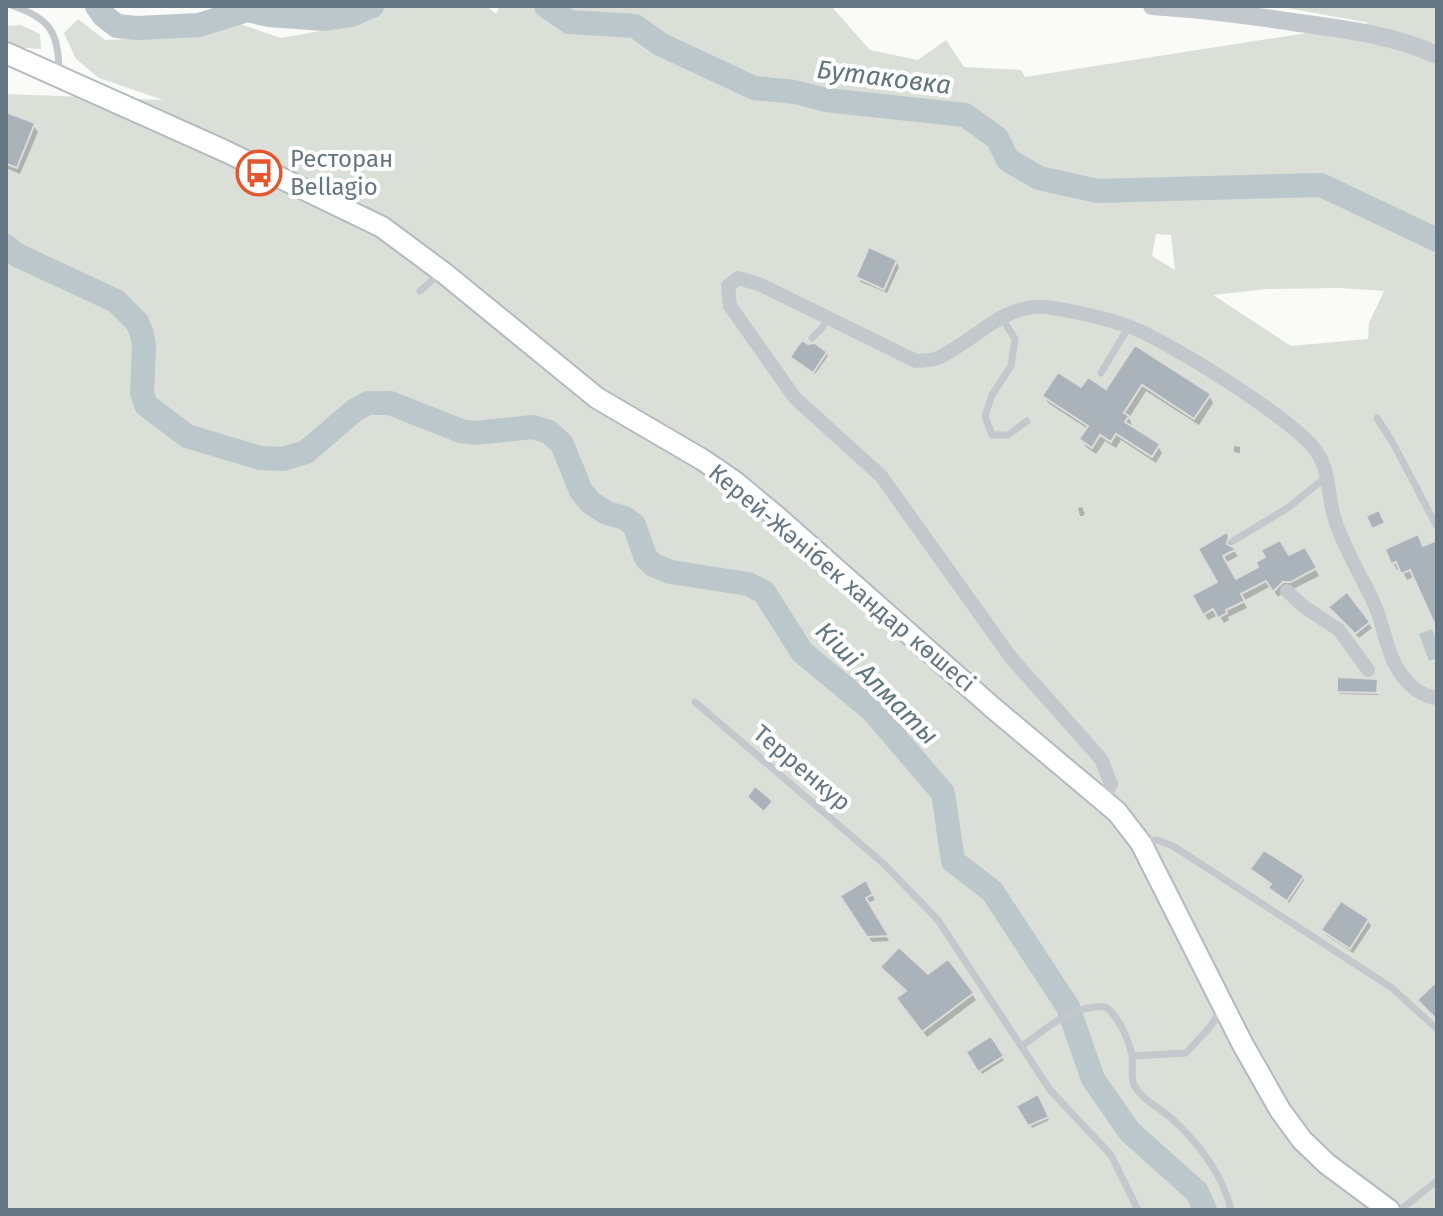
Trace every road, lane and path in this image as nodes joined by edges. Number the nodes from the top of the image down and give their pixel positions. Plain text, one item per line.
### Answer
1 (13, 6) edge
2 (1152, 6) edge
3 (6, 53) edge
4 (1437, 55) edge
5 (59, 78) junction
6 (442, 272) junction
7 (420, 291) dead end
8 (1001, 317) junction
9 (827, 318) junction
10 (1129, 326) junction
11 (812, 338) dead end
12 (1101, 373) dead end
13 (1377, 418) dead end
14 (1027, 421) dead end
15 (1327, 476) junction
16 (1437, 527) edge
17 (1233, 541) dead end
18 (1287, 591) dead end
19 (1368, 670) dead end
20 (1437, 698) edge
21 (695, 702) dead end
22 (1103, 799) junction
23 (1141, 843) junction
24 (1224, 1006) junction
25 (1437, 1029) edge
26 (1022, 1046) junction
27 (1132, 1056) junction
28 (1437, 1181) edge
29 (1138, 1210) edge
30 (1231, 1210) edge
31 (1389, 1210) edge
32 (1400, 1210) edge

1 - 5 lane
2 - 4 street
3 - 5 main road, Керей-Жәнібек хандар көшесі
5 - 6 main road, Керей-Жәнібек хандар көшесі
6 - 7 lane
6 - 22 main road, Керей-Жәнібек хандар көшесі
8 - 9 street
8 - 10 street
8 - 14 lane
9 - 11 lane
9 - 22 street
10 - 12 lane
10 - 15 street
13 - 16 lane
15 - 17 lane
15 - 20 street
18 - 19 street
21 - 26 lane, Терренкур
22 - 23 main road, Керей-Жәнібек хандар көшесі
23 - 24 main road, Керей-Жәнібек хандар көшесі
23 - 25 lane
24 - 27 lane
24 - 31 main road, Керей-Жәнібек хандар көшесі
26 - 27 lane
26 - 29 lane, Терренкур
27 - 30 lane
28 - 32 lane

